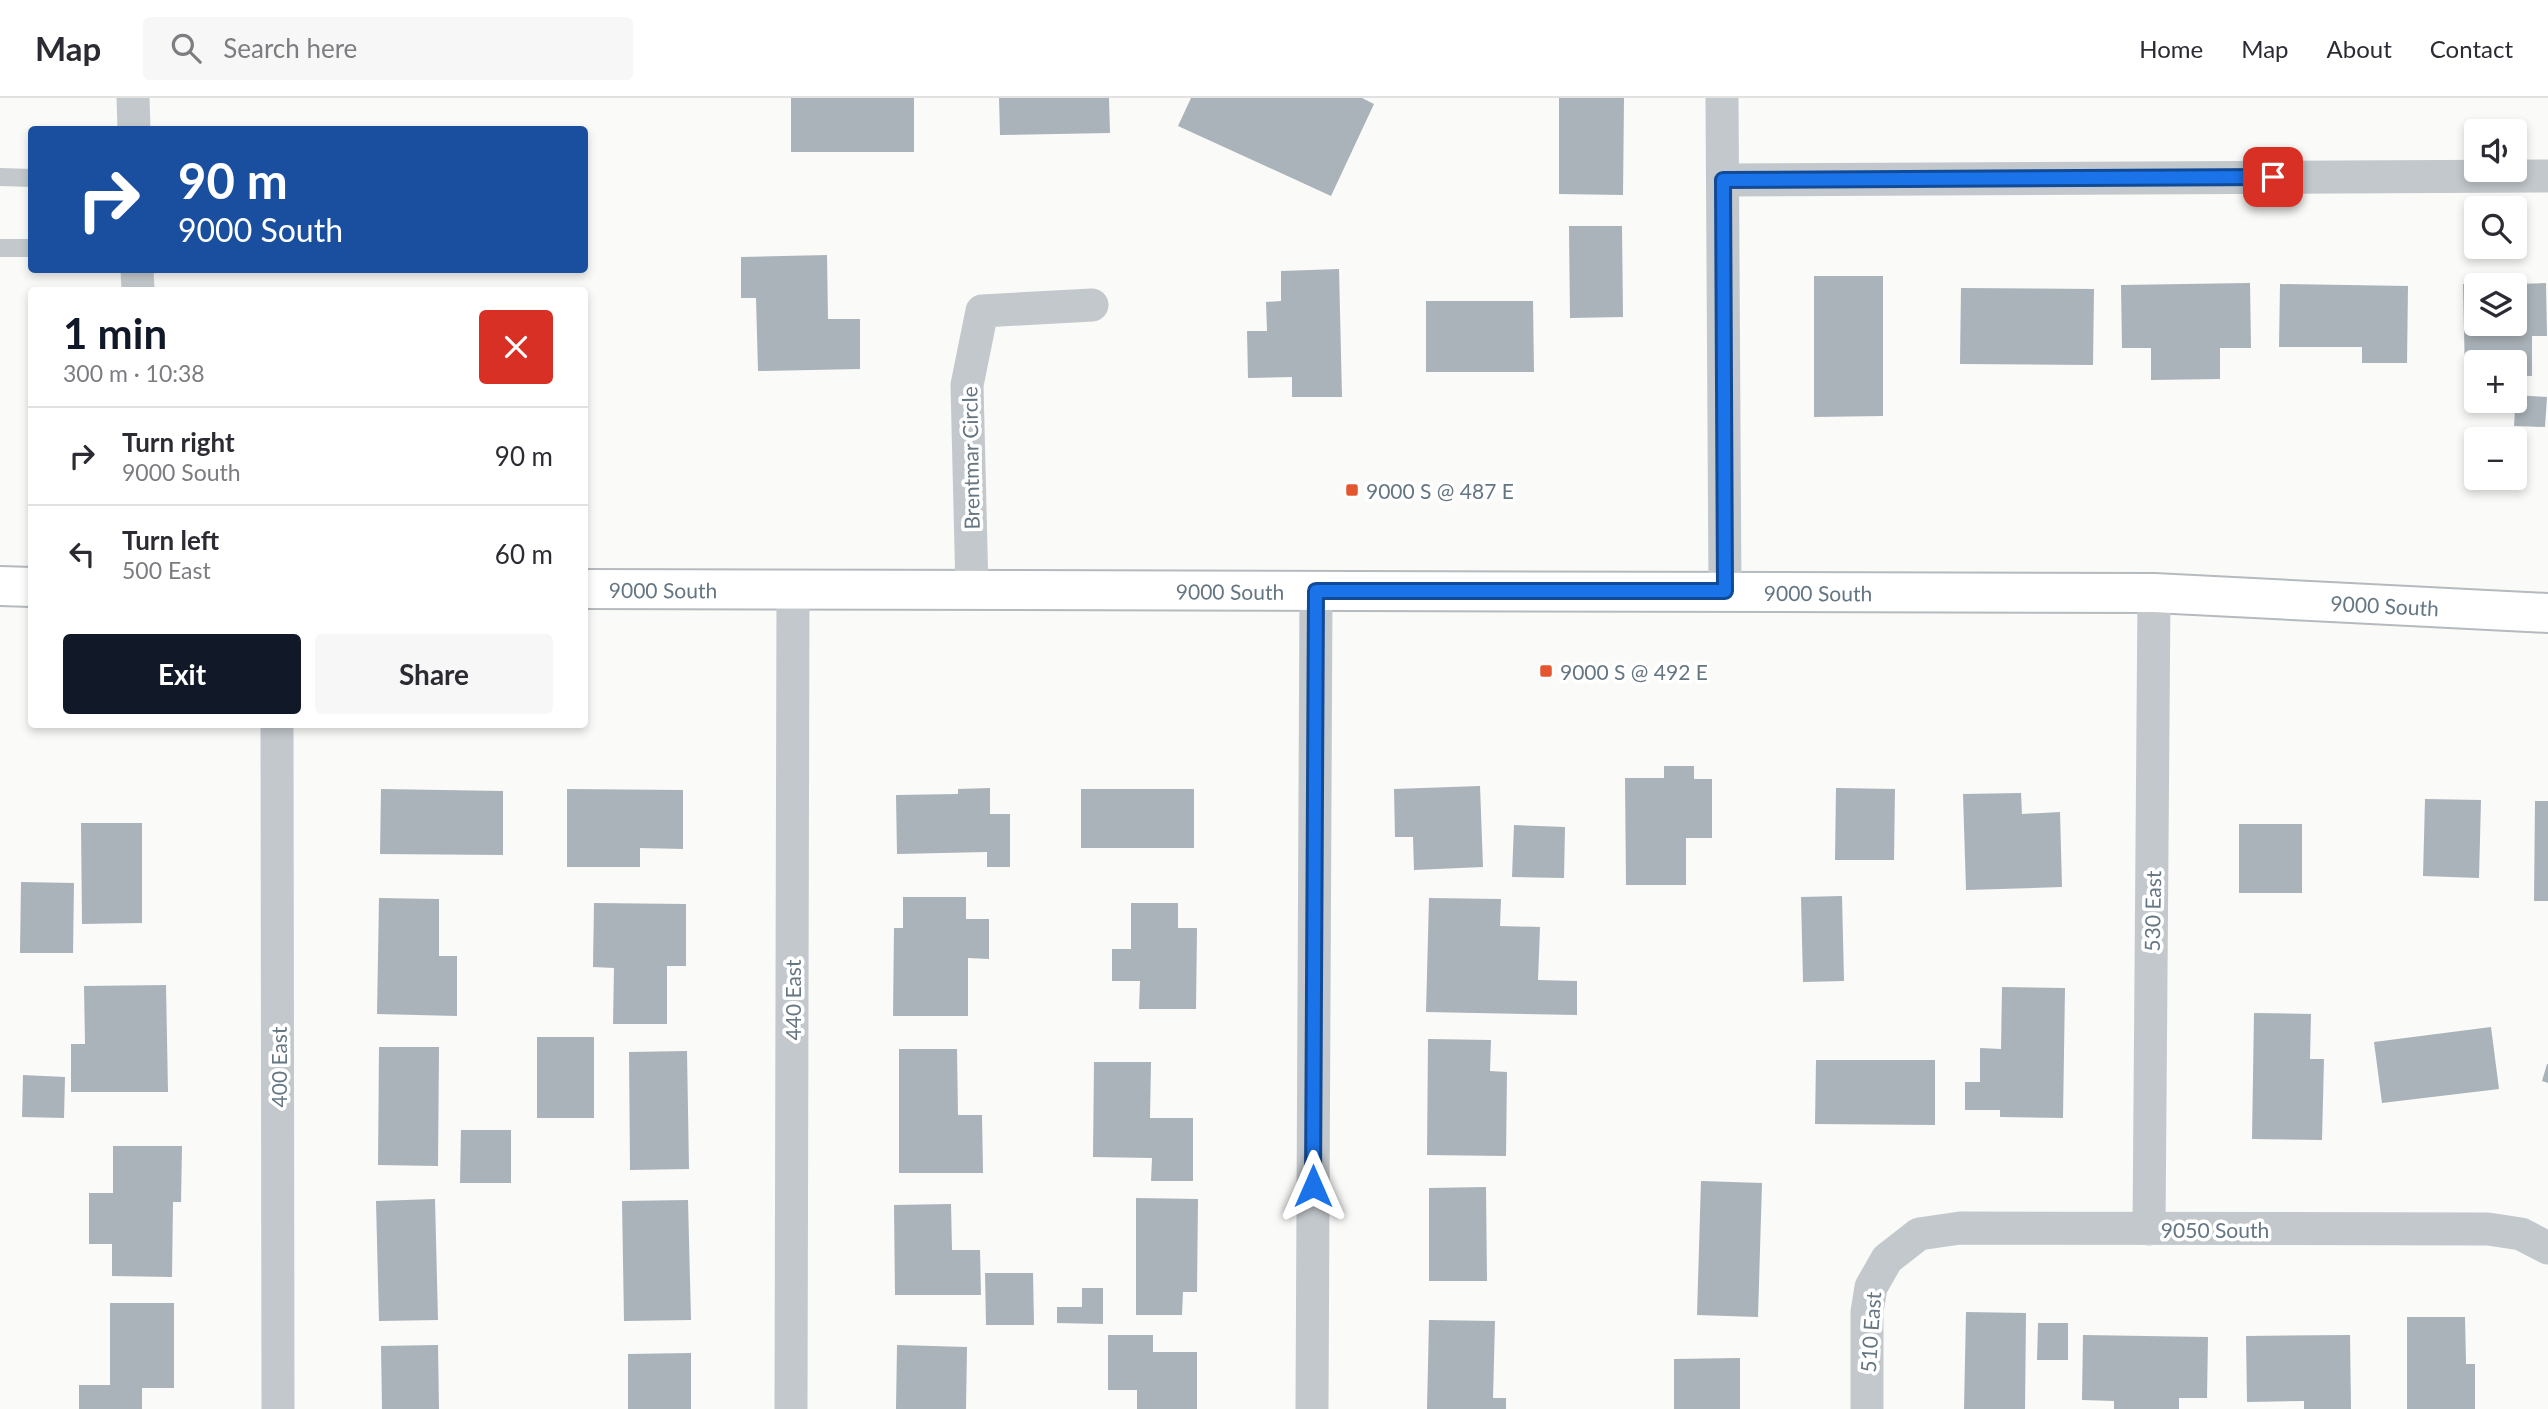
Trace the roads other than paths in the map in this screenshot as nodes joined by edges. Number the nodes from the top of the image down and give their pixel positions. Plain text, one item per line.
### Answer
1 (133, 98) edge
2 (1722, 98) edge
3 (134, 126) edge
4 (2548, 176) edge
5 (0, 177) edge
6 (28, 178) edge
7 (1723, 180) junction
8 (0, 248) edge
9 (28, 248) edge
10 (1092, 305) dead end
11 (0, 586) edge
12 (28, 587) edge
13 (588, 589) edge
14 (793, 590) junction
15 (972, 590) junction
16 (1316, 591) junction
17 (1725, 591) junction
18 (2154, 593) junction
19 (2548, 613) edge
20 (276, 728) edge
21 (2149, 1229) junction
22 (2548, 1248) edge
23 (1887, 1259) joint
24 (278, 1409) edge
25 (791, 1409) edge
26 (1312, 1409) edge
27 (1867, 1409) edge

1 - 3 street
2 - 7 street
4 - 7 street
5 - 6 lane
7 - 17 street
8 - 9 lane
10 - 15 street, Brentmar Circle
11 - 12 main road
13 - 14 main road, 9000 South
14 - 15 main road, 9000 South
14 - 25 street, 440 East
15 - 16 main road, 9000 South
16 - 17 main road, 9000 South
16 - 26 street
17 - 18 main road, 9000 South
18 - 19 main road, 9000 South
18 - 21 street, 530 East
20 - 24 street, 400 East
21 - 22 street, 9050 South
21 - 23 street, 9050 South
23 - 27 street, 510 East

